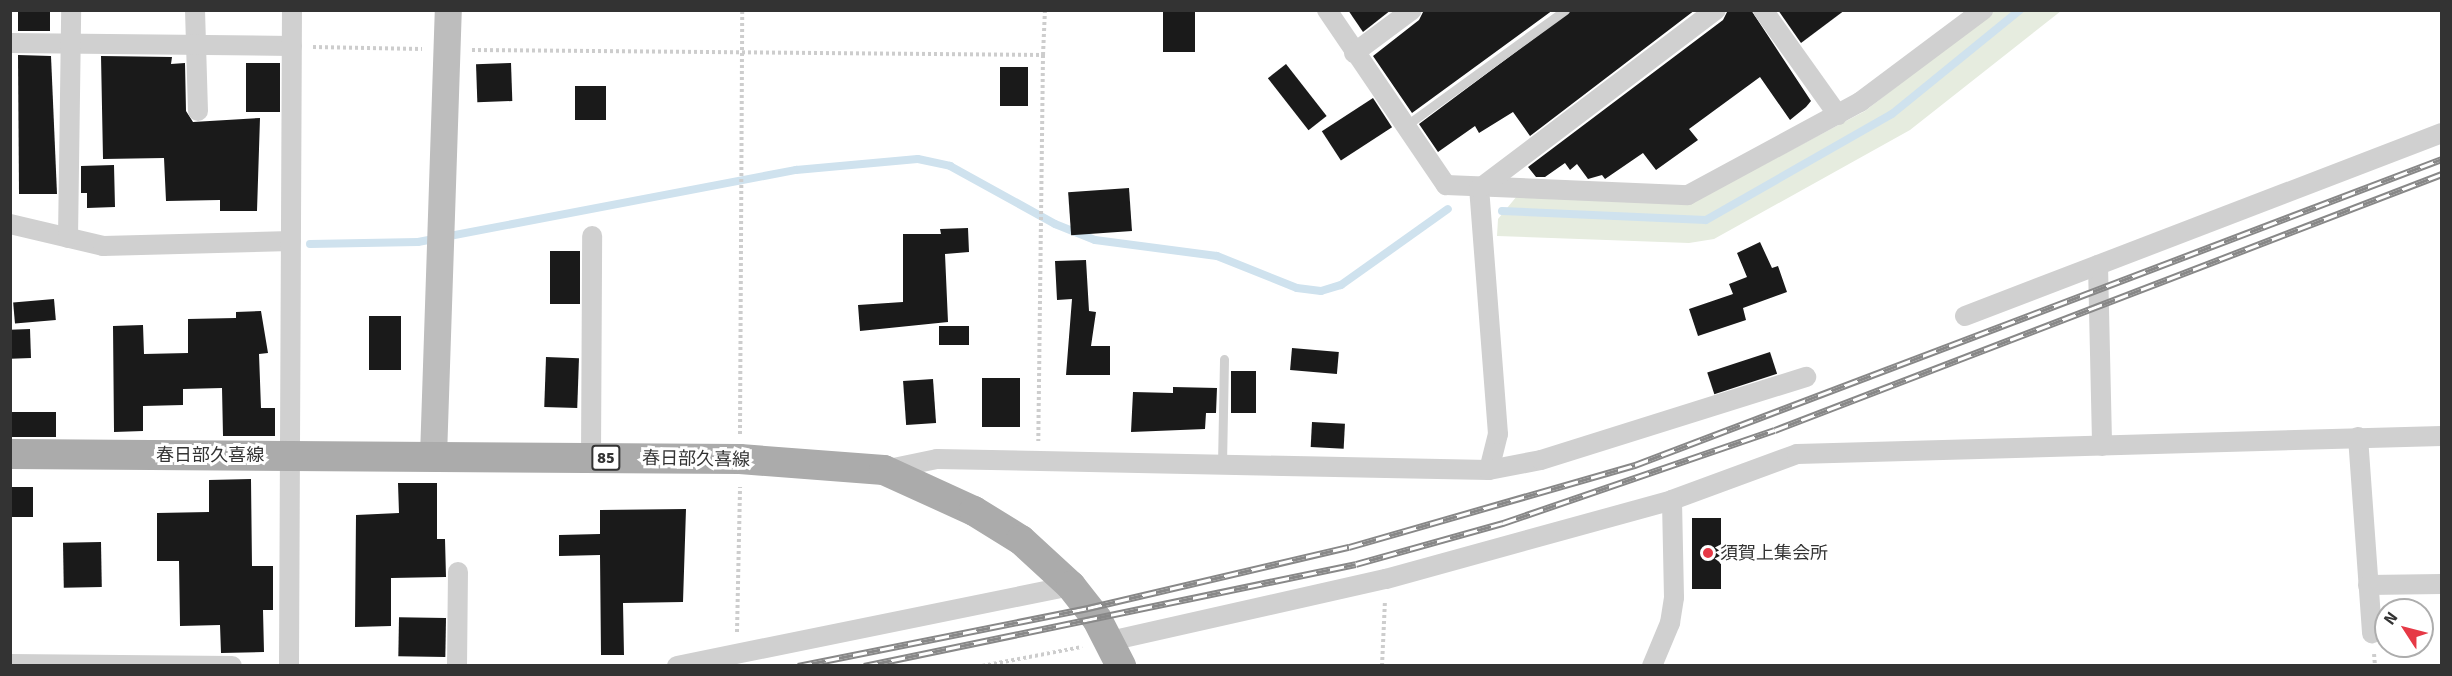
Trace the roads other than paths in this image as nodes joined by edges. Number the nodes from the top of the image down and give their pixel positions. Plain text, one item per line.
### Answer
1 (71, 10) edge
2 (195, 10) edge
3 (292, 10) edge
4 (448, 10) edge
5 (1327, 10) edge
6 (1412, 10) edge
7 (1565, 10) edge
8 (1716, 10) edge
9 (1763, 10) edge
10 (1983, 10) edge
11 (10, 43) edge
12 (71, 43) junction
13 (196, 44) junction
14 (292, 46) junction
15 (1354, 53) junction
16 (198, 111) dead end
17 (1838, 115) junction
18 (1403, 128) junction
19 (2442, 133) edge
20 (1479, 189) junction
21 (10, 224) edge
22 (592, 236) dead end
23 (68, 238) junction
24 (291, 241) junction
25 (2098, 265) junction
26 (1965, 316) dead end
27 (1224, 359) dead end
28 (1806, 378) dead end
29 (2442, 436) edge
30 (2358, 437) junction
31 (2102, 446) junction
32 (10, 454) edge
33 (290, 456) junction
34 (433, 456) junction
35 (591, 457) junction
36 (1222, 464) junction
37 (884, 470) junction
38 (1488, 470) junction
39 (1672, 500) junction
40 (458, 572) dead end
41 (2442, 584) edge
42 (2368, 585) junction
43 (1071, 586) junction
44 (2372, 634) dead end
45 (1115, 653) edge
46 (10, 664) edge
47 (232, 666) edge
48 (289, 666) edge
49 (457, 666) edge
50 (677, 666) edge
51 (1652, 666) edge

1 - 12 street
2 - 13 street
3 - 14 street
4 - 34 street
5 - 15 street
6 - 15 street
7 - 18 lane
8 - 20 street
9 - 17 street
10 - 17 street
11 - 12 street
12 - 13 street
12 - 23 street
13 - 14 street
13 - 16 street
14 - 24 street
15 - 18 street
17 - 20 street
18 - 20 street
19 - 25 street
20 - 38 street
21 - 23 street
22 - 35 street
23 - 24 street
24 - 33 street
25 - 26 street
25 - 31 street
27 - 36 lane
28 - 38 street
29 - 30 street
30 - 31 street
30 - 42 street
31 - 39 street
32 - 33 main road, 春日部久喜線 / 85
33 - 34 main road, 春日部久喜線 / 85
33 - 48 street
34 - 35 main road, 春日部久喜線 / 85
35 - 37 main road, 春日部久喜線 / 85
36 - 37 street
36 - 38 street
37 - 43 main road, 春日部久喜線 / 85
39 - 45 street
39 - 51 street
40 - 49 street
41 - 42 street
42 - 44 street
43 - 45 main road, 春日部久喜線 / 85
43 - 50 street
46 - 47 street

